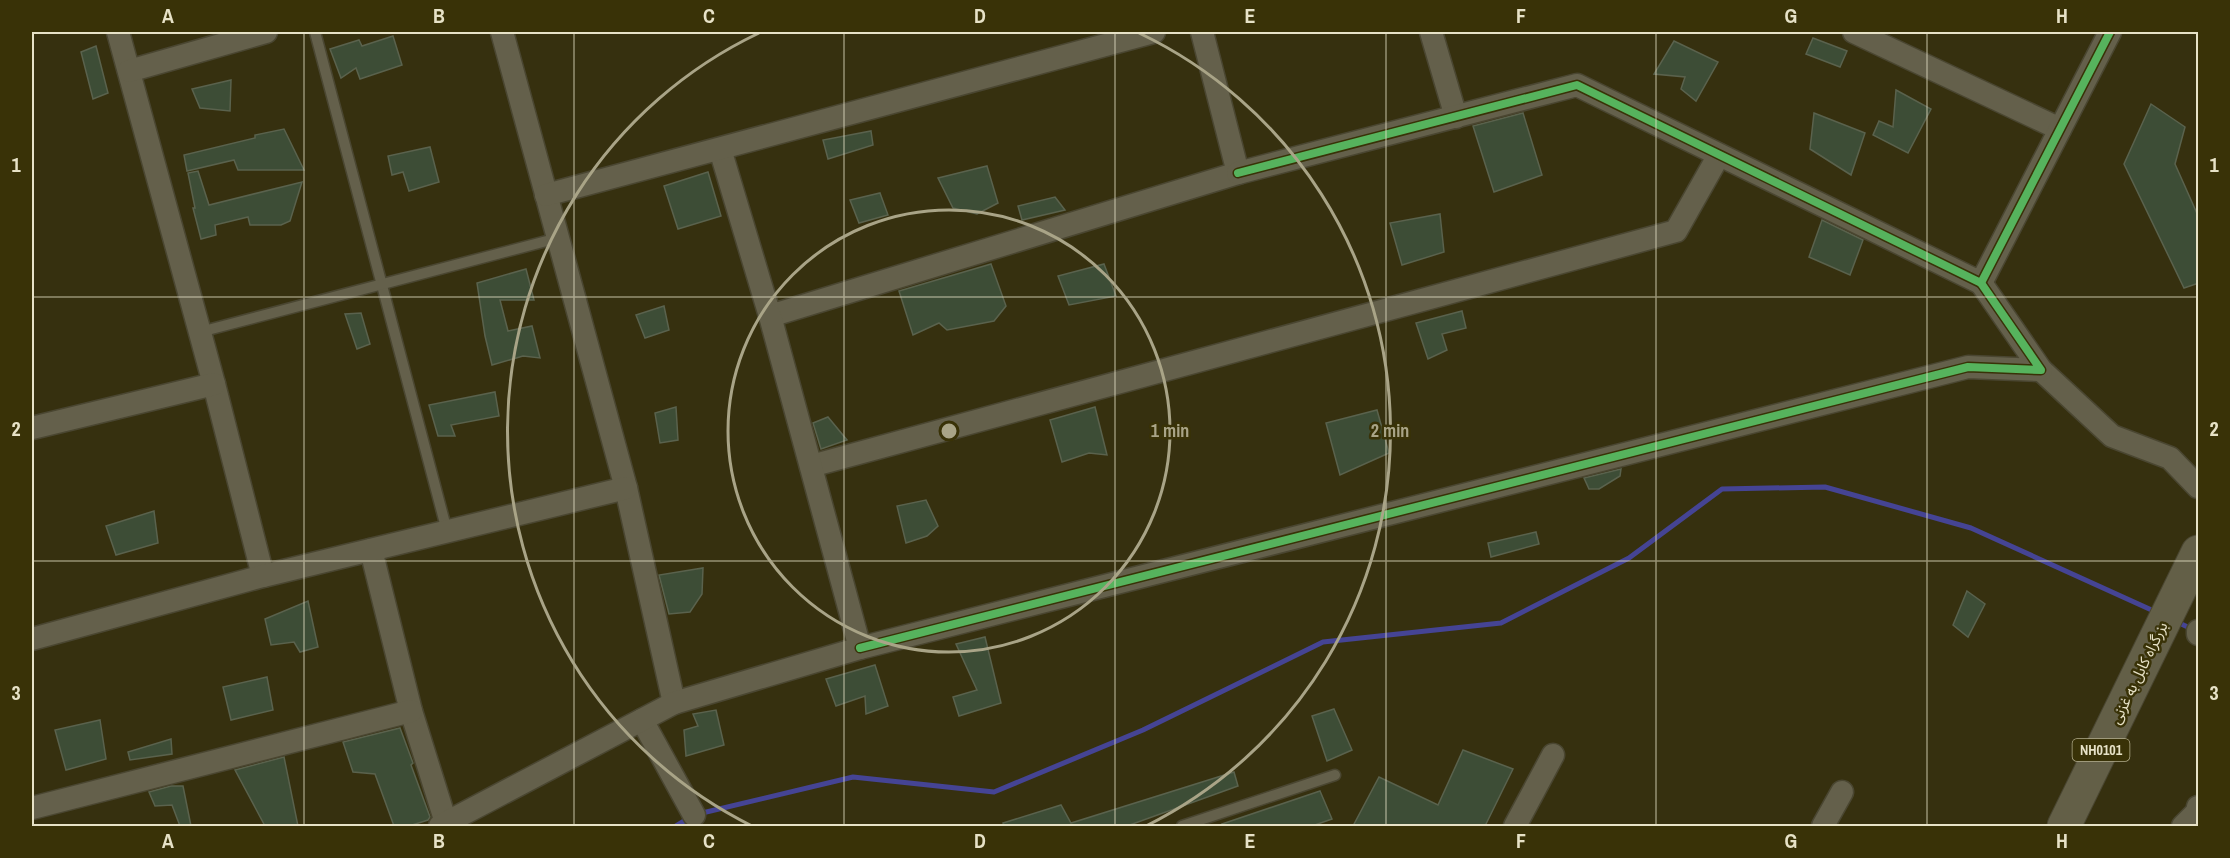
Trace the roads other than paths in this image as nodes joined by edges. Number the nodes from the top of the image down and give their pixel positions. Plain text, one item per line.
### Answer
1 (118, 32) edge
2 (267, 32) edge
3 (315, 32) edge
4 (502, 32) edge
5 (1154, 32) edge
6 (1202, 32) edge
7 (1431, 32) edge
8 (1854, 32) edge
9 (2110, 32) edge
10 (129, 71) junction
11 (1456, 117) junction
12 (2060, 129) junction
13 (720, 148) junction
14 (1719, 155) junction
15 (1238, 173) junction
16 (546, 195) junction
17 (558, 238) junction
18 (1981, 283) junction
19 (382, 286) junction
20 (770, 316) junction
21 (200, 332) junction
22 (2040, 370) junction
23 (214, 384) junction
24 (32, 428) edge
25 (811, 466) junction
26 (2199, 487) edge
27 (626, 488) junction
28 (447, 531) junction
29 (371, 550) junction
30 (2199, 552) edge
31 (263, 576) junction
32 (32, 639) edge
33 (860, 648) junction
34 (674, 703) junction
35 (411, 711) junction
36 (642, 720) junction
37 (1553, 755) dead end
38 (1335, 775) dead end
39 (1842, 792) dead end
40 (2199, 807) edge
41 (32, 808) edge
42 (701, 818) edge
43 (444, 825) edge
44 (1182, 826) edge
45 (1515, 826) edge
46 (1823, 826) edge
47 (2064, 826) edge
48 (2183, 826) edge

1 - 10 street
2 - 10 street
3 - 19 lane
4 - 16 street
5 - 13 street
6 - 15 street
7 - 11 street
8 - 12 street
9 - 12 street
10 - 21 street
11 - 14 street
11 - 15 street
12 - 18 street
13 - 16 street
13 - 20 street
14 - 18 street
14 - 25 street
15 - 20 street
16 - 17 street
17 - 19 lane
17 - 27 street
18 - 22 street
19 - 21 lane
19 - 28 lane
20 - 25 street
21 - 23 street
22 - 26 street
22 - 33 street
23 - 24 street
23 - 31 street
25 - 33 street
27 - 28 street
27 - 34 street
28 - 29 street
29 - 31 street
29 - 35 street
30 - 47 highway, بزرگراه کابل به غزنی / NH0101
31 - 32 street
33 - 34 street
34 - 36 street
35 - 41 street
35 - 43 street
36 - 42 street
36 - 43 street
37 - 45 street
38 - 44 lane
39 - 46 street
40 - 48 street

